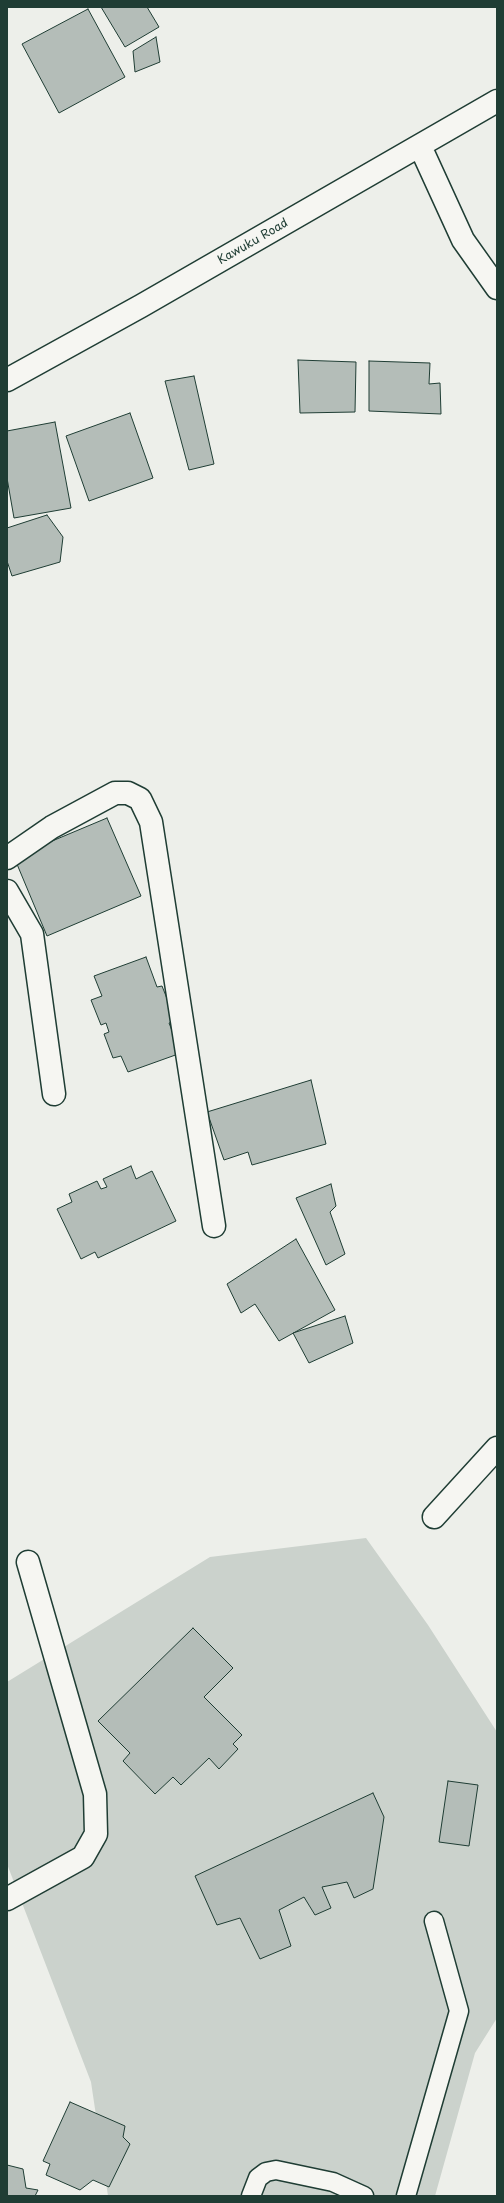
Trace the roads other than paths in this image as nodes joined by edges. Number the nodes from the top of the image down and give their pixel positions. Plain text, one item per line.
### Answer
1 (497, 101) edge
2 (420, 146) junction
3 (497, 288) edge
4 (7, 380) edge
5 (7, 858) edge
6 (7, 891) edge
7 (54, 1094) dead end
8 (214, 1226) dead end
9 (497, 1448) edge
10 (434, 1516) dead end
11 (28, 1562) dead end
12 (7, 1899) edge
13 (434, 1921) dead end
14 (251, 2196) edge
15 (364, 2196) edge
16 (406, 2196) edge

1 - 2 street, Kawuku Road
2 - 3 street
2 - 4 street, Kawuku Road
5 - 8 street
6 - 7 street
9 - 10 street
11 - 12 street
13 - 16 lane
14 - 15 lane

